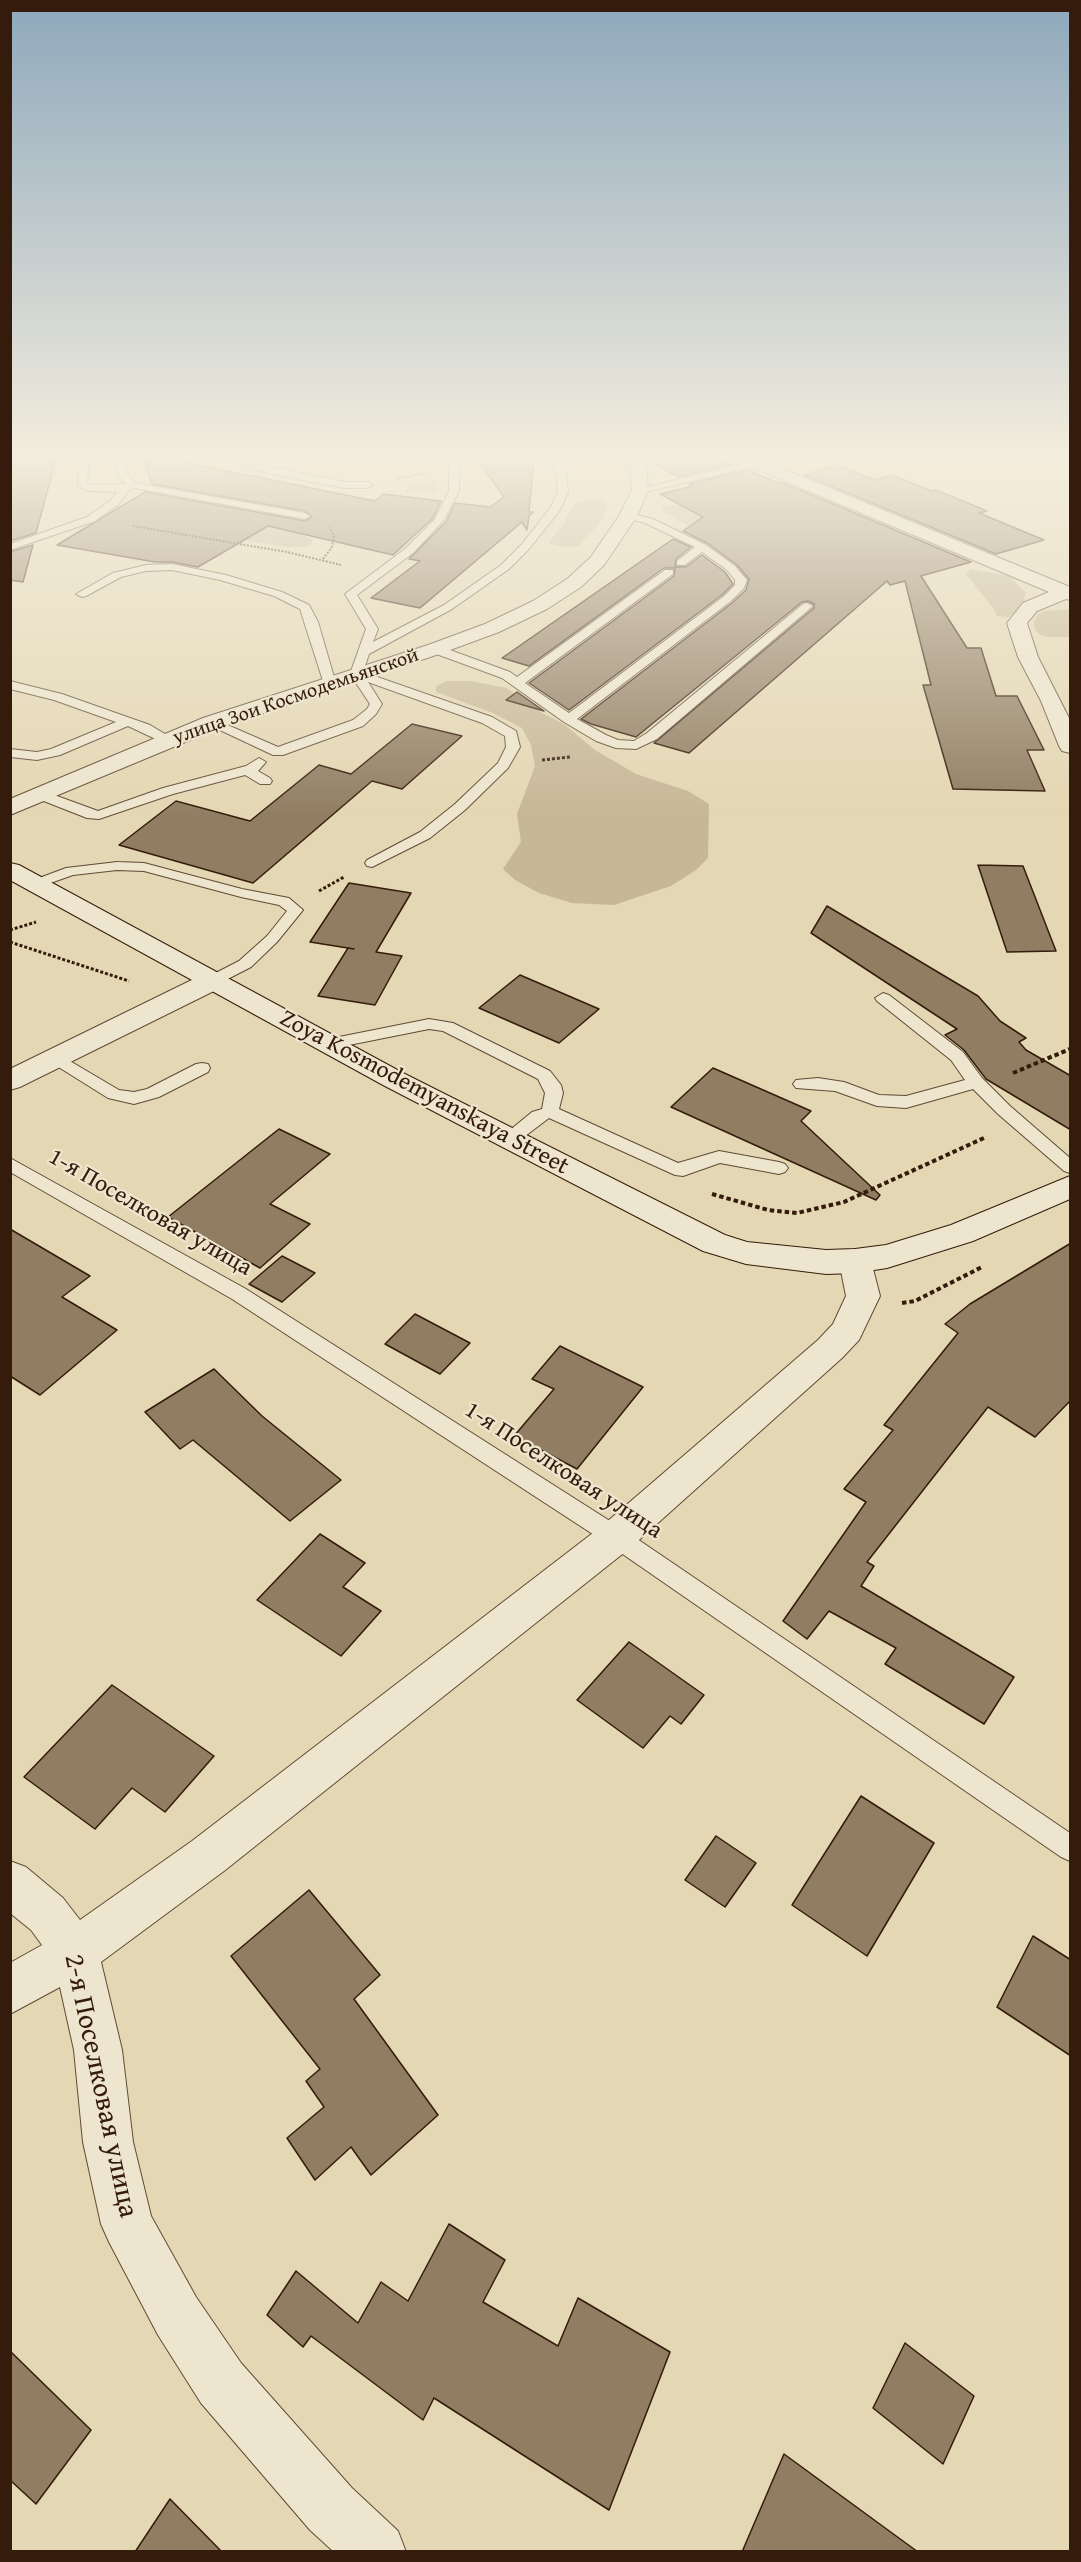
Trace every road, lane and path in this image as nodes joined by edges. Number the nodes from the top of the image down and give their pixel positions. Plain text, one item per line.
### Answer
1 (110, 579) edge
2 (227, 579) edge
3 (363, 579) edge
4 (373, 579) edge
5 (489, 579) edge
6 (578, 579) edge
7 (660, 579) edge
8 (740, 579) edge
9 (1035, 579) edge
10 (368, 582) junction
11 (1068, 593) edge
12 (82, 594) dead end
13 (807, 606) dead end
14 (435, 650) junction
15 (364, 652) junction
16 (356, 674) junction
17 (517, 683) junction
18 (330, 684) junction
19 (10, 685) edge
20 (569, 719) junction
21 (127, 723) junction
22 (211, 723) junction
23 (169, 740) junction
24 (627, 745) junction
25 (1071, 746) edge
26 (278, 752) junction
27 (10, 753) edge
28 (503, 765) junction
29 (251, 769) junction
30 (264, 781) dead end
31 (41, 795) junction
32 (10, 808) edge
33 (372, 862) joint
34 (10, 870) edge
35 (39, 884) junction
36 (291, 906) junction
37 (10, 942) edge
38 (212, 981) junction
39 (139, 984) dead end
40 (883, 998) dead end
41 (329, 1044) junction
42 (1071, 1049) edge
43 (58, 1059) junction
44 (202, 1068) dead end
45 (10, 1081) edge
46 (802, 1084) dead end
47 (980, 1085) junction
48 (550, 1112) junction
49 (510, 1139) junction
50 (10, 1164) edge
51 (1071, 1167) edge
52 (779, 1168) dead end
53 (1071, 1187) edge
54 (855, 1261) junction
55 (616, 1537) junction
56 (1071, 1848) edge
57 (10, 1883) edge
58 (75, 1952) junction
59 (10, 1990) edge
60 (377, 2552) edge

1 - 12 lane
2 - 18 lane
3 - 10 path
4 - 10 lane
5 - 15 lane
6 - 14 street, улица Зои Космодемьянской
7 - 17 lane
8 - 20 lane
9 - 11 street
10 - 15 lane
11 - 25 street
13 - 24 lane
14 - 16 street, улица Зои Космодемьянской
14 - 17 lane
15 - 16 lane
16 - 18 street, улица Зои Космодемьянской
16 - 26 lane
16 - 28 lane
17 - 20 lane
18 - 22 street, улица Зои Космодемьянской
19 - 21 lane
20 - 24 lane
21 - 23 lane
21 - 27 lane
22 - 23 street, улица Зои Космодемьянской
22 - 26 lane
23 - 31 street, улица Зои Космодемьянской
24 - 28 path
26 - 29 lane
28 - 33 lane
29 - 30 lane
29 - 31 lane
31 - 32 street, улица Зои Космодемьянской
33 - 36 path
34 - 35 street, Zoya Kosmodemyanskaya Street
35 - 36 lane
35 - 38 street, Zoya Kosmodemyanskaya Street
36 - 38 lane
37 - 39 path
38 - 41 street, Zoya Kosmodemyanskaya Street
38 - 43 street
40 - 47 lane
41 - 48 lane
41 - 49 street, Zoya Kosmodemyanskaya Street
42 - 47 path
43 - 44 lane
43 - 45 street
46 - 47 lane
47 - 51 lane
48 - 49 lane
48 - 52 lane
49 - 54 street, Zoya Kosmodemyanskaya Street
50 - 55 lane, 1-я Поселковая улица
53 - 54 street, Zoya Kosmodemyanskaya Street
54 - 55 street
55 - 56 lane, 1-я Поселковая улица
55 - 58 street
57 - 58 street, 2-я Поселковая улица
58 - 59 street
58 - 60 street, 2-я Поселковая улица

